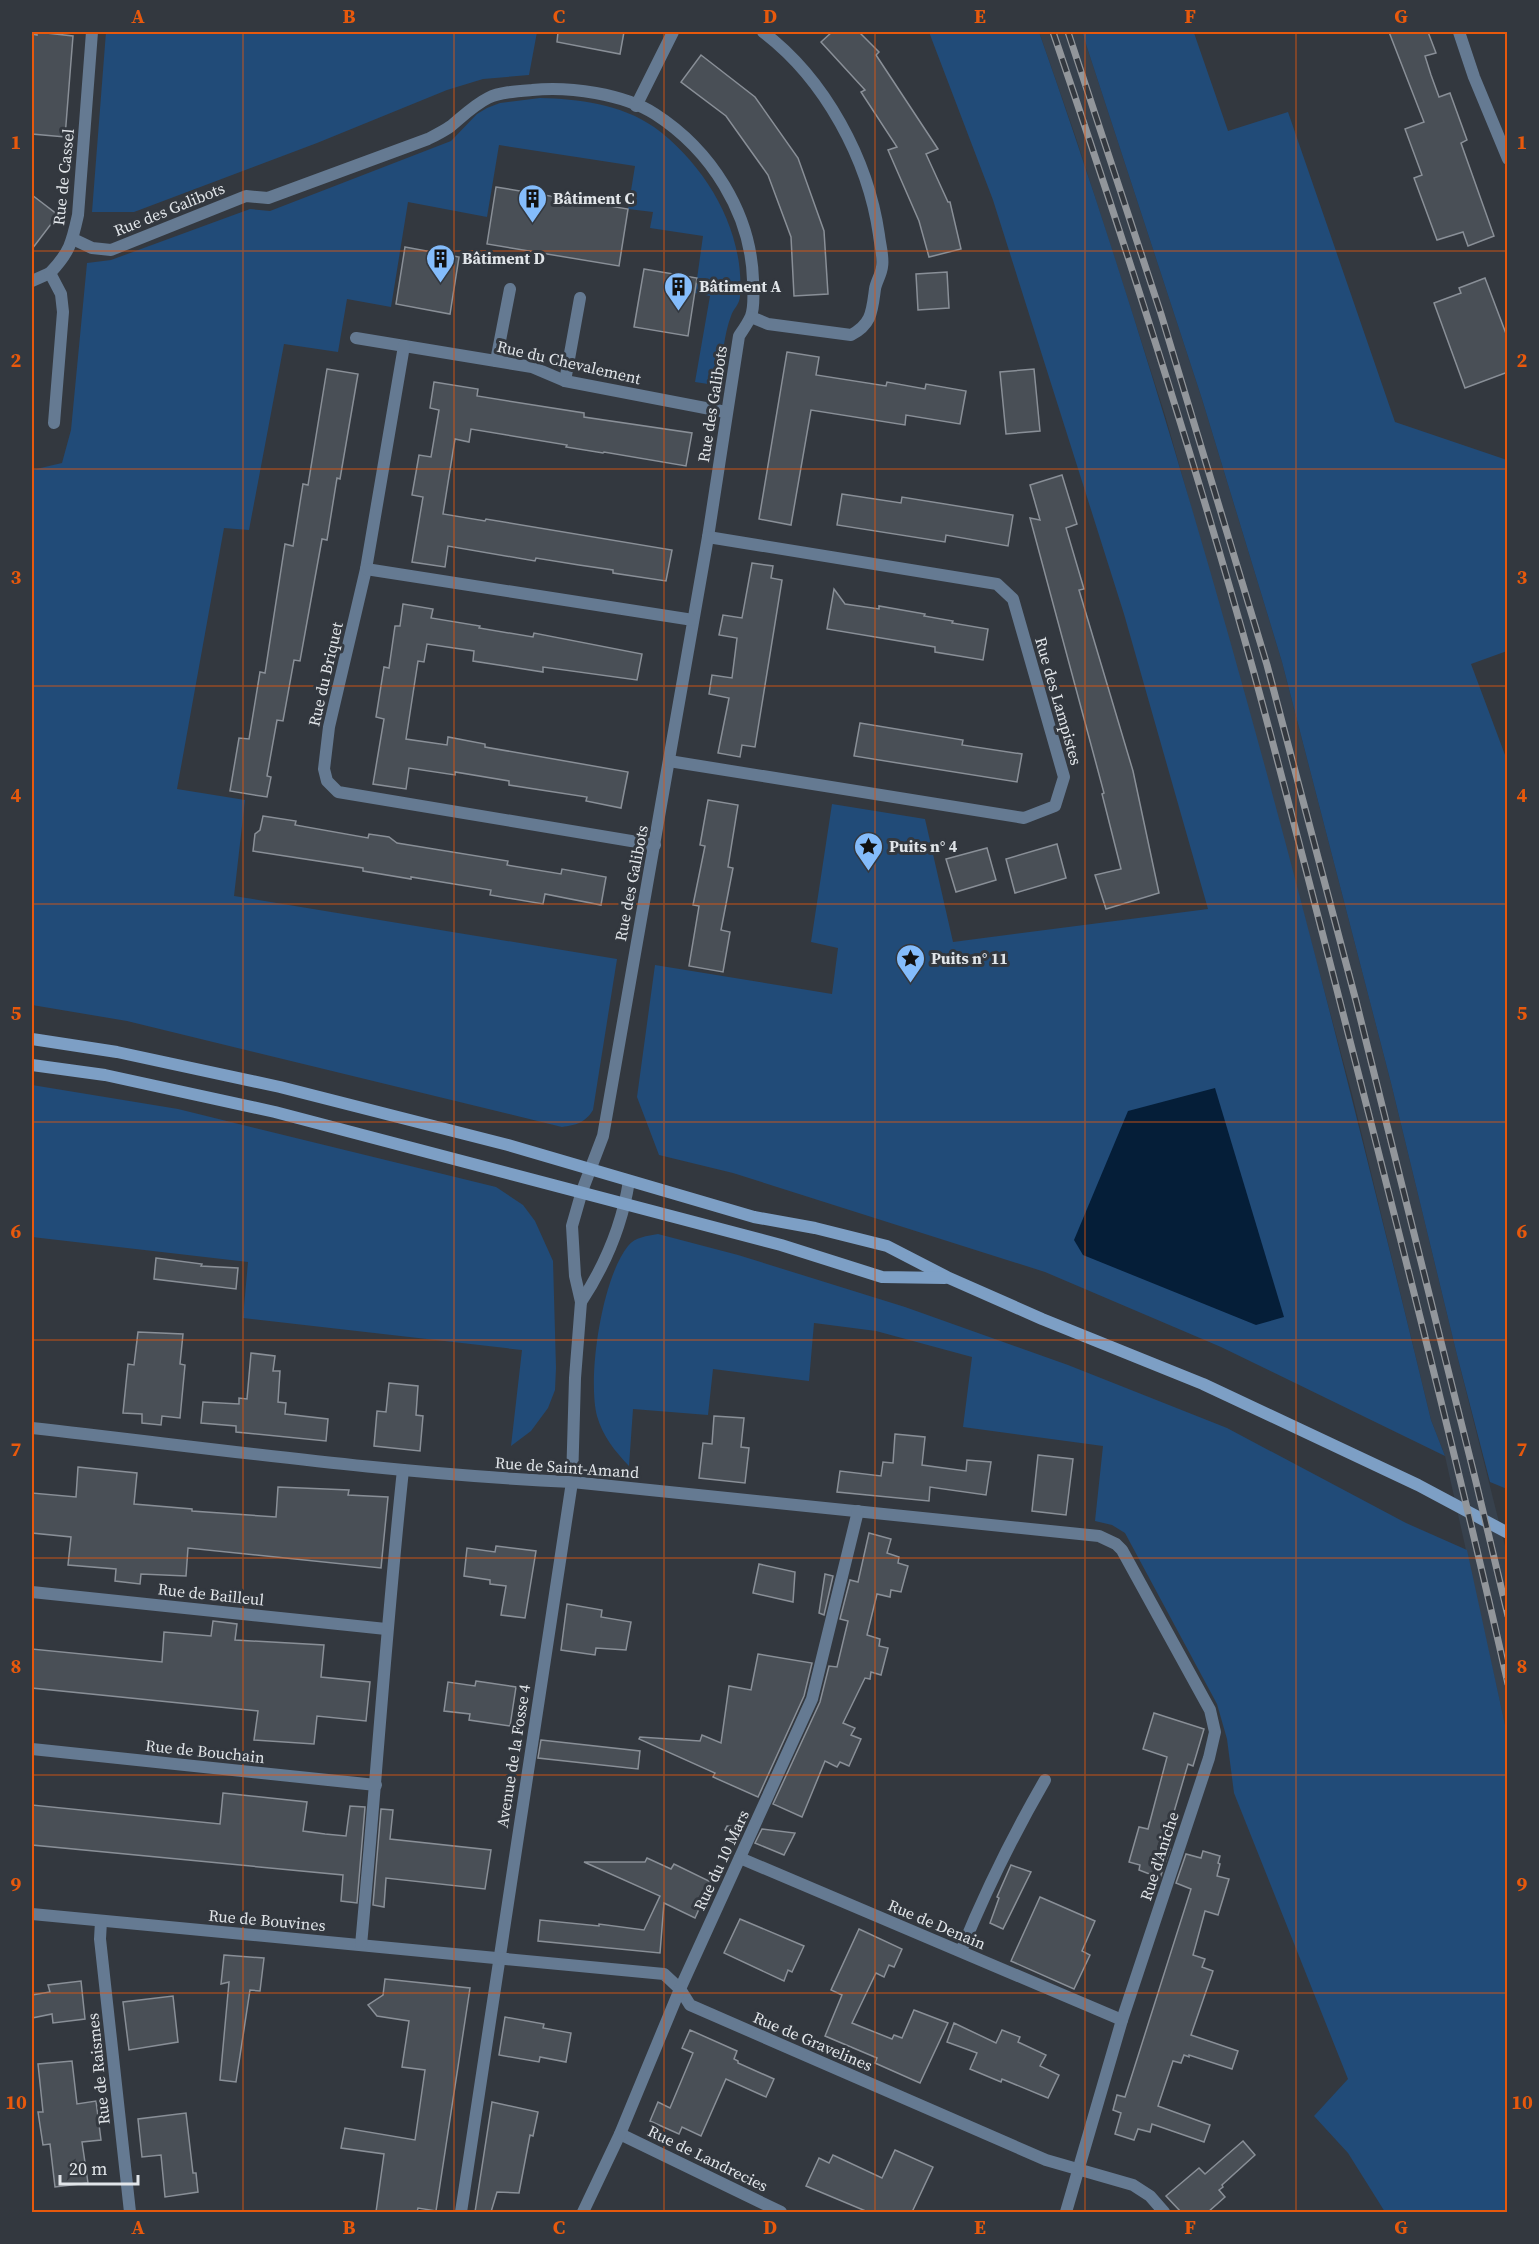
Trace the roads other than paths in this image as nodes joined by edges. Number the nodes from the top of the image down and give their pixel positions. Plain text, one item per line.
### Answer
1 (92, 32) edge
2 (673, 32) edge
3 (763, 32) edge
4 (1459, 32) edge
5 (636, 106) junction
6 (1508, 159) edge
7 (73, 240) junction
8 (50, 273) junction
9 (32, 280) edge
10 (510, 289) dead end
11 (580, 298) dead end
12 (751, 317) junction
13 (356, 338) dead end
14 (404, 346) junction
15 (496, 361) junction
16 (565, 381) junction
17 (726, 412) junction
18 (54, 423) dead end
19 (708, 537) junction
20 (366, 569) junction
21 (693, 620) junction
22 (669, 761) junction
23 (655, 845) junction
24 (32, 1039) edge
25 (32, 1065) edge
26 (590, 1169) junction
27 (629, 1181) junction
28 (582, 1191) junction
29 (625, 1203) junction
30 (949, 1278) junction
31 (581, 1302) junction
32 (32, 1428) edge
33 (403, 1470) junction
34 (572, 1482) junction
35 (858, 1511) junction
36 (1508, 1533) edge
37 (1100, 1536) joint
38 (32, 1593) edge
39 (386, 1629) junction
40 (32, 1749) edge
41 (1045, 1780) dead end
42 (376, 1785) junction
43 (740, 1858) junction
44 (32, 1914) edge
45 (102, 1921) junction
46 (361, 1945) junction
47 (961, 1951) junction
48 (499, 1959) junction
49 (680, 1989) junction
50 (1122, 2020) junction
51 (620, 2134) junction
52 (1079, 2170) junction
53 (130, 2212) edge
54 (461, 2212) edge
55 (583, 2212) edge
56 (781, 2212) edge
57 (1066, 2212) edge
58 (1164, 2212) edge

1 - 7 street, Rue de Cassel
2 - 5 street
3 - 12 street
4 - 6 street
5 - 7 street, Rue des Galibots
5 - 12 street, Rue des Galibots
7 - 8 street, Rue de Cassel
8 - 9 street
8 - 18 street
10 - 15 street
11 - 16 street
12 - 17 street, Rue des Galibots
13 - 14 street, Rue du Chevalement
14 - 15 street, Rue du Chevalement
14 - 20 street
15 - 16 street, Rue du Chevalement
16 - 17 street, Rue du Chevalement
17 - 19 street, Rue des Galibots
19 - 21 street, Rue des Galibots
19 - 22 street, Rue des Lampistes
20 - 21 street
20 - 23 street, Rue du Briquet
21 - 22 street, Rue des Galibots
22 - 23 street, Rue des Galibots
23 - 26 street, Rue des Galibots
24 - 26 main road
25 - 28 main road
26 - 27 main road
26 - 28 street, Rue des Galibots
27 - 29 street, Avenue de la Fosse 4
27 - 30 main road
28 - 29 main road
28 - 31 street, Avenue de la Fosse 4
29 - 30 main road
29 - 31 street, Avenue de la Fosse 4
30 - 36 main road
31 - 34 street, Avenue de la Fosse 4
32 - 33 street, Rue de Saint-Amand
33 - 34 street, Rue de Saint-Amand
33 - 39 street
34 - 35 street, Rue de Saint-Amand
34 - 48 street, Avenue de la Fosse 4
35 - 37 street, Rue de Saint-Amand
35 - 43 street, Rue du 10 Mars
37 - 50 street, Rue d'Aniche
38 - 39 street, Rue de Bailleul
39 - 42 street
40 - 42 street, Rue de Bouchain
41 - 47 street
42 - 46 street
43 - 47 street, Rue de Denain
43 - 49 street, Rue du 10 Mars
44 - 45 street, Rue de Bouvines
45 - 46 street, Rue de Bouvines
45 - 53 street, Rue de Raismes
46 - 48 street, Rue de Bouvines
47 - 50 street, Rue de Denain
48 - 49 street, Rue de Gravelines
48 - 54 street, Avenue de la Fosse 4
49 - 51 street, Rue du 10 Mars
49 - 52 street, Rue de Gravelines
50 - 52 street, Rue d'Aniche
51 - 55 street, Rue du 10 Mars
51 - 56 street, Rue de Landrecies
52 - 57 street, Rue d'Aniche
52 - 58 street, Rue de Gravelines

